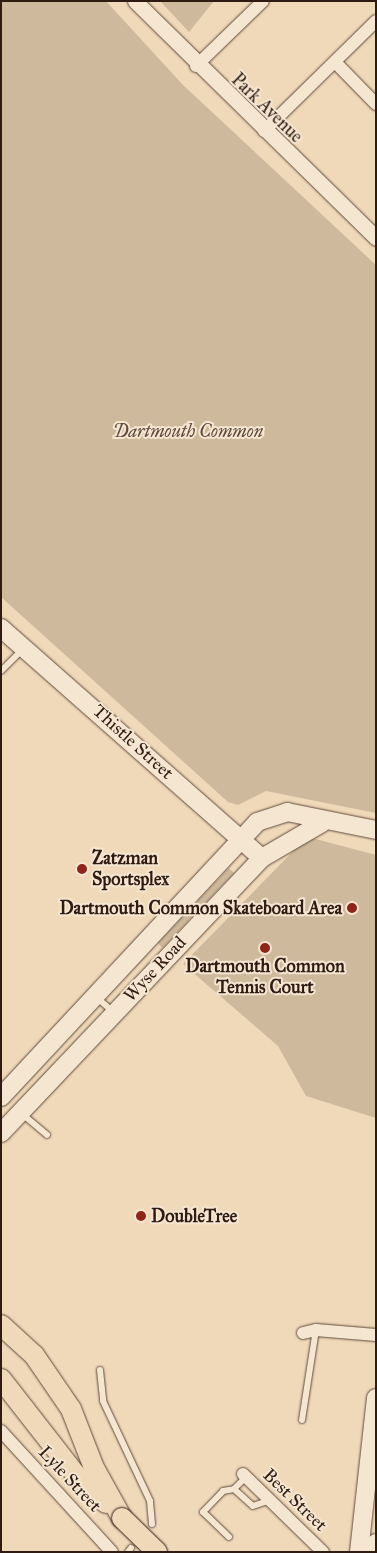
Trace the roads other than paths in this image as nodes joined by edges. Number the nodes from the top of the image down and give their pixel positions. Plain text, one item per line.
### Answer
1 (135, 1) edge
2 (263, 1) edge
3 (376, 21) edge
4 (335, 62) junction
5 (196, 66) junction
6 (376, 104) edge
7 (264, 131) junction
8 (376, 238) edge
9 (1, 628) edge
10 (24, 647) junction
11 (1, 671) edge
12 (322, 822) junction
13 (376, 824) edge
14 (354, 826) junction
15 (376, 830) edge
16 (240, 838) junction
17 (376, 841) edge
18 (262, 858) junction
19 (94, 995) junction
20 (114, 1013) junction
21 (1, 1097) edge
22 (21, 1112) junction
23 (1, 1133) edge
24 (46, 1135) dead end
25 (1, 1324) edge
26 (316, 1330) junction
27 (303, 1333) dead end
28 (376, 1335) edge
29 (100, 1370) dead end
30 (1, 1378) edge
31 (376, 1398) edge
32 (302, 1420) dead end
33 (1, 1431) edge
34 (245, 1475) joint
35 (234, 1489) junction
36 (270, 1500) junction
37 (122, 1518) junction
38 (152, 1524) dead end
39 (229, 1537) dead end
40 (376, 1543) edge
41 (112, 1552) edge
42 (156, 1552) edge
43 (323, 1552) edge
44 (359, 1552) edge
45 (375, 1552) edge

1 - 5 street, Park Avenue
2 - 5 street
3 - 4 street
4 - 6 street
4 - 7 street
5 - 7 street, Park Avenue
7 - 8 street, Park Avenue
9 - 10 main road, Thistle Street
10 - 11 lane
10 - 16 main road, Thistle Street
12 - 14 main road, Wyse Road
12 - 16 main road, Wyse Road
12 - 18 main road, Wyse Road
13 - 14 main road
14 - 15 main road, Wyse Road
14 - 17 main road
16 - 18 main road, Thistle Street
16 - 19 main road, Wyse Road
18 - 20 main road, Wyse Road
19 - 20 lane
19 - 21 main road, Wyse Road
20 - 22 main road, Wyse Road
22 - 23 main road, Wyse Road
22 - 24 lane
25 - 37 main road
26 - 27 street
26 - 28 street
26 - 32 lane
29 - 38 lane
30 - 37 main road
31 - 44 main road
33 - 41 street, Lyle Street
34 - 35 lane
34 - 36 street, Best Street
35 - 36 lane
35 - 39 lane
36 - 43 street, Best Street
37 - 42 main road, bridge
40 - 45 main road

